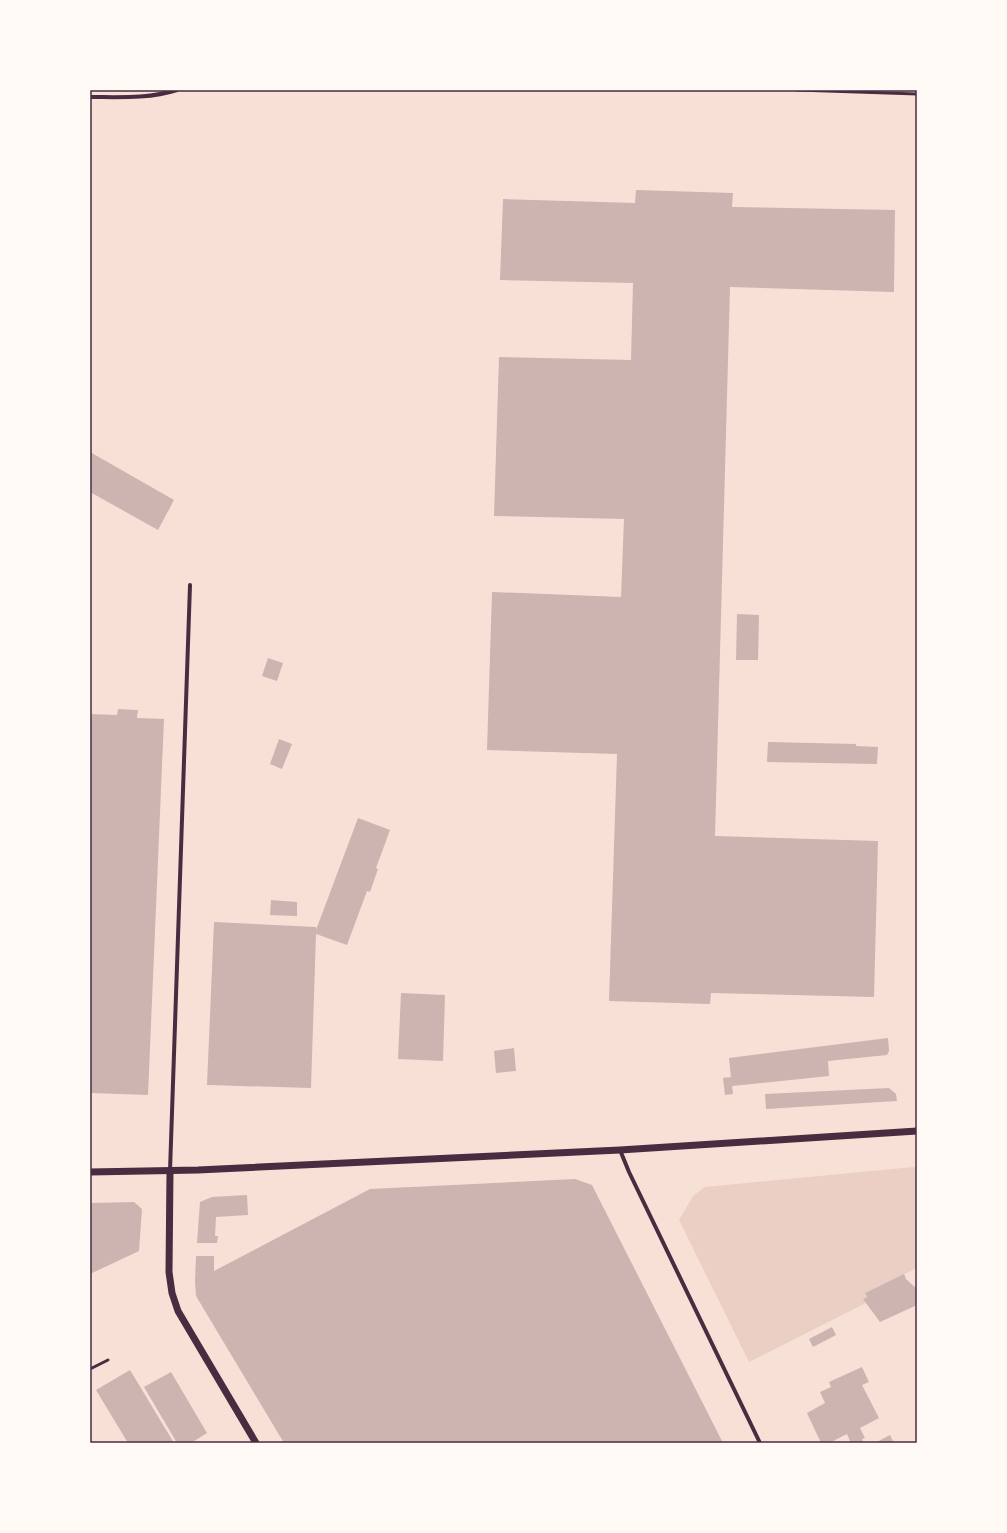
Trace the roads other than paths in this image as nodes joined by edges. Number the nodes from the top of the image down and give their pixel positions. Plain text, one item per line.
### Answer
1 (176, 90) edge
2 (797, 90) edge
3 (917, 94) edge
4 (90, 97) edge
5 (190, 585) dead end
6 (917, 1131) edge
7 (620, 1150) junction
8 (170, 1171) junction
9 (90, 1172) edge
10 (108, 1360) dead end
11 (90, 1369) edge
12 (256, 1443) edge
13 (760, 1443) edge

1 - 4 street
2 - 3 lane
5 - 8 street
6 - 7 street
7 - 8 street
7 - 13 street
8 - 9 street
8 - 12 street
10 - 11 lane

